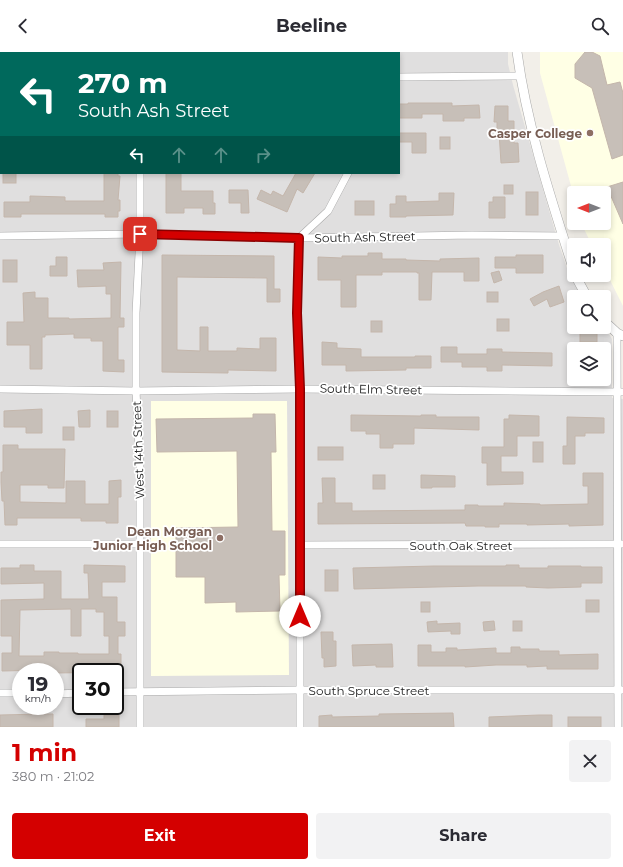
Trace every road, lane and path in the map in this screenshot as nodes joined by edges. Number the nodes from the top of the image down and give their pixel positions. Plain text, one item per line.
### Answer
1 (518, 52) edge
2 (521, 76) junction
3 (400, 77) edge
4 (140, 174) edge
5 (347, 174) edge
6 (140, 234) junction
7 (0, 236) edge
8 (563, 236) junction
9 (299, 238) junction
10 (567, 249) edge
11 (611, 327) edge
12 (620, 335) edge
13 (0, 388) edge
14 (300, 389) junction
15 (136, 391) junction
16 (620, 392) edge
17 (0, 544) edge
18 (140, 544) junction
19 (620, 544) edge
20 (300, 545) junction
21 (300, 690) junction
22 (620, 690) edge
23 (140, 691) junction
24 (124, 692) edge
25 (0, 693) edge
26 (12, 693) edge
27 (140, 727) edge
28 (300, 727) edge
29 (618, 727) edge

1 - 2 street
2 - 3 street
2 - 8 street
4 - 6 street, West 14th Street
5 - 9 street
6 - 7 street, South Ash Street
6 - 9 street, South Ash Street
6 - 15 street, West 14th Street
8 - 9 street, South Ash Street
8 - 10 street
9 - 14 street
11 - 12 street
12 - 16 street
13 - 15 street, South Elm Street
14 - 15 street, South Elm Street
14 - 16 street, South Elm Street
14 - 20 street
15 - 18 street, West 14th Street
16 - 19 street
17 - 18 street
18 - 23 street, West 14th Street
19 - 20 street, South Oak Street
19 - 22 street
20 - 21 street
21 - 22 street, South Spruce Street
21 - 23 street, South Spruce Street
21 - 28 street
22 - 29 street
23 - 24 street, South Spruce Street
23 - 27 street, West 14th Street
25 - 26 street

